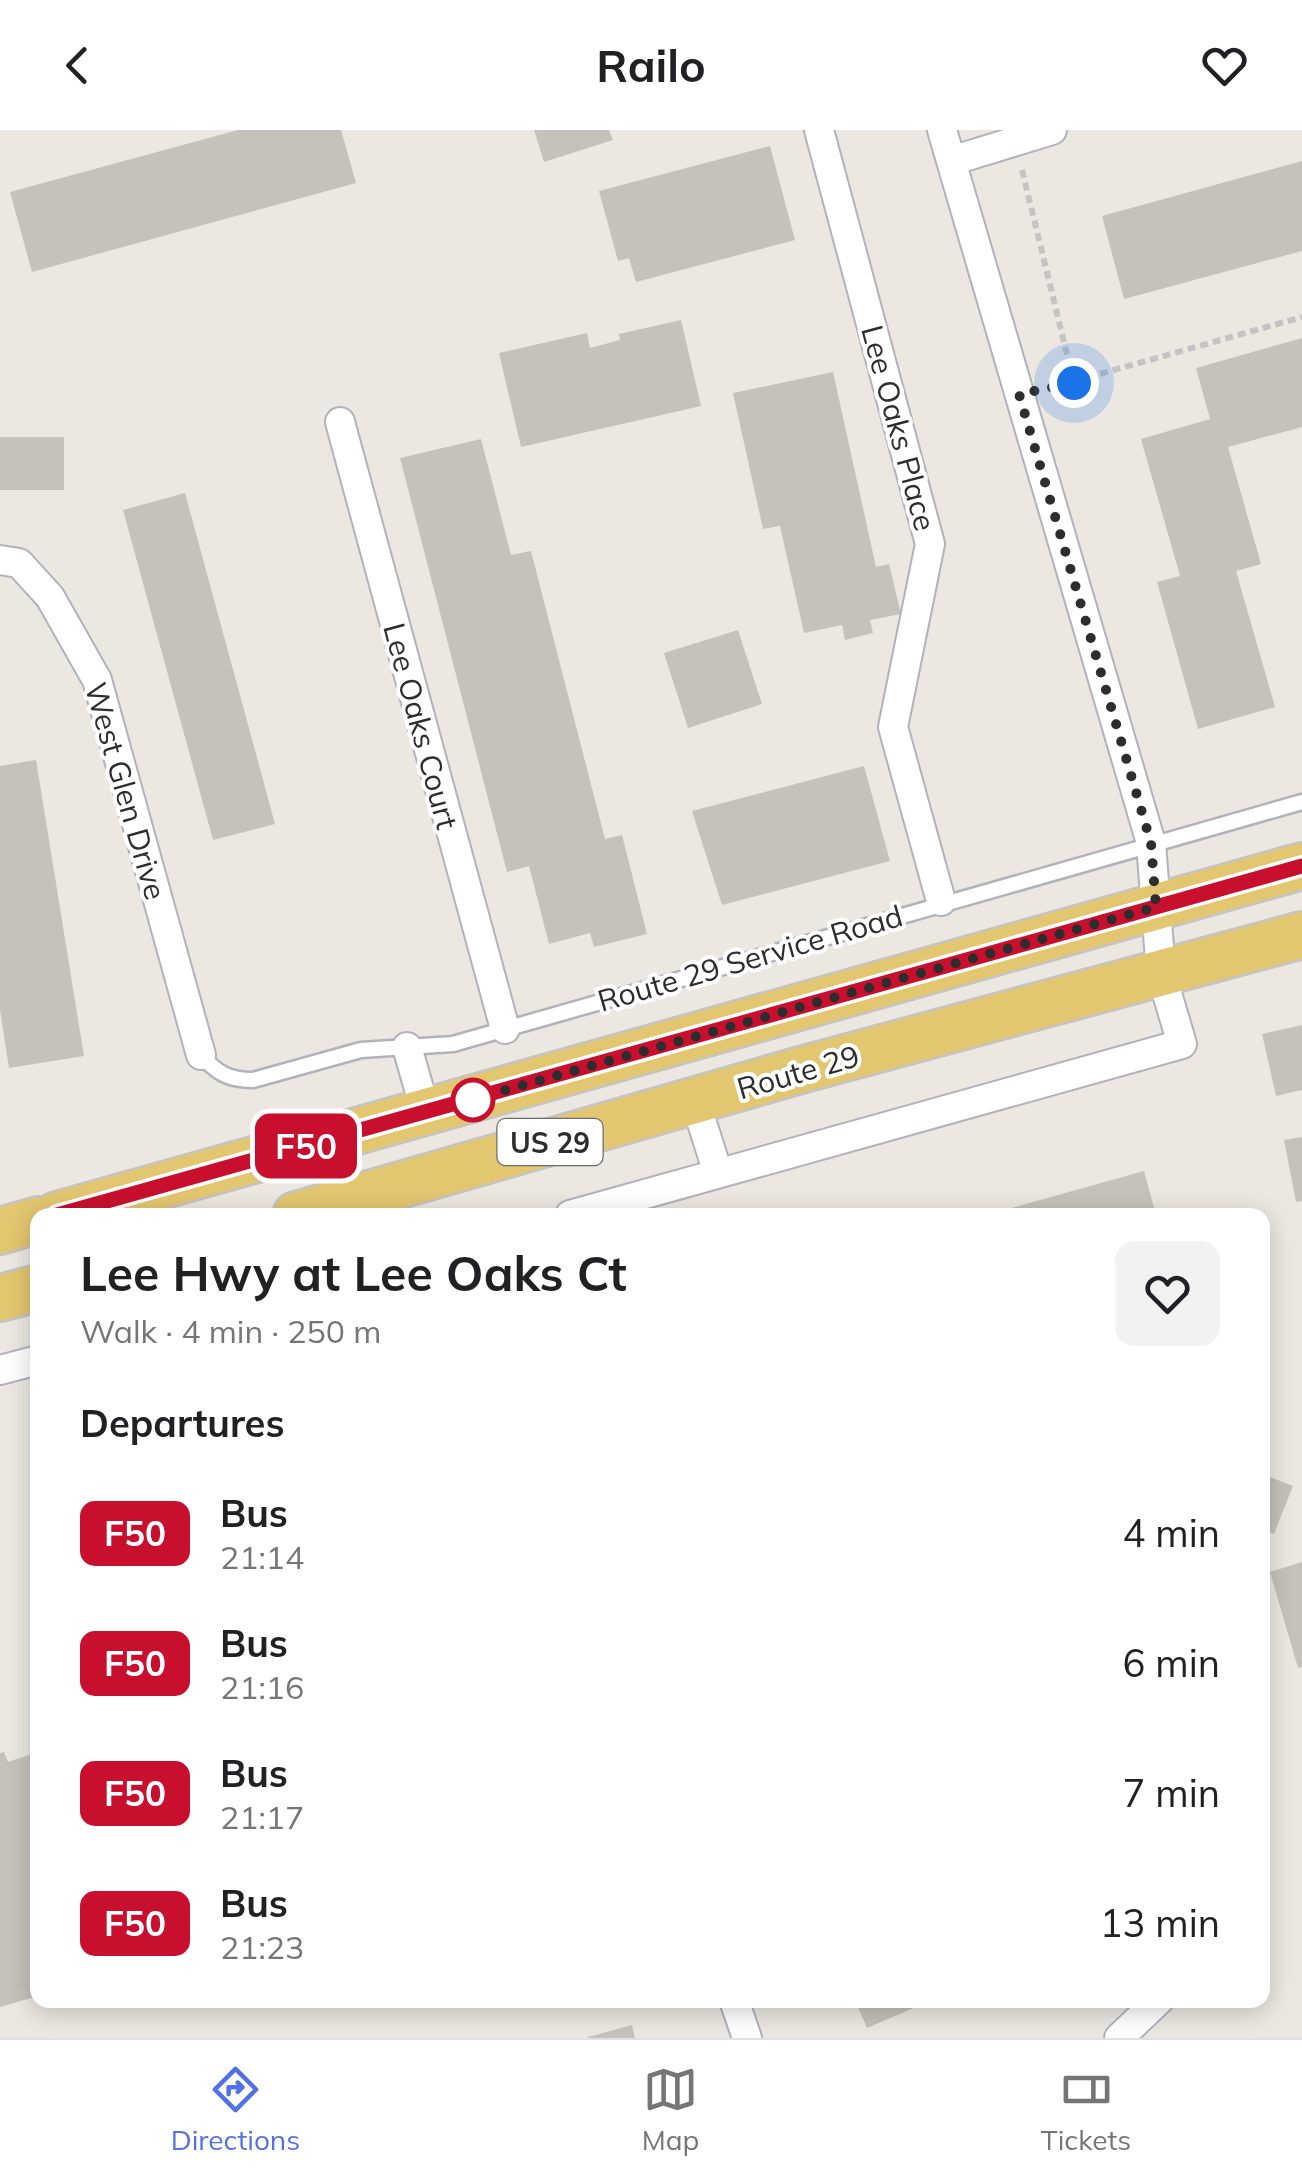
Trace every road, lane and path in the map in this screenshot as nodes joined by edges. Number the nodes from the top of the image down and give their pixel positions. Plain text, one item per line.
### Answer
1 (819, 130) edge
2 (942, 130) edge
3 (1052, 130) edge
4 (1014, 142) junction
5 (950, 161) junction
6 (1302, 318) edge
7 (1074, 383) junction
8 (1019, 394) junction
9 (340, 422) dead end
10 (0, 560) edge
11 (1302, 802) edge
12 (1151, 843) junction
13 (1302, 866) edge
14 (942, 901) junction
15 (1156, 907) junction
16 (1302, 934) edge
17 (1161, 973) junction
18 (504, 1029) junction
19 (407, 1047) junction
20 (201, 1055) joint
21 (694, 1101) junction
22 (426, 1113) junction
23 (718, 1173) junction
24 (82, 1208) edge
25 (320, 1208) edge
26 (595, 1208) edge
27 (30, 1222) edge
28 (0, 1231) edge
29 (30, 1290) edge
30 (0, 1298) edge
31 (30, 1362) edge
32 (0, 1370) edge
33 (737, 2008) edge
34 (1151, 2008) edge
35 (747, 2038) edge
36 (1119, 2038) edge

1 - 14 street, Lee Oaks Place
2 - 5 street
3 - 4 street
4 - 5 street
4 - 7 path
5 - 8 street
6 - 7 path
7 - 8 path
8 - 12 street
9 - 18 street, Lee Oaks Court
10 - 20 street, West Glen Drive
11 - 12 lane, Route 29 Service Road
12 - 14 lane, Route 29 Service Road
12 - 15 street
13 - 15 main road, Route 29 / US 29
14 - 18 lane, Route 29 Service Road
15 - 17 street
15 - 22 main road, Route 29 / US 29
16 - 17 main road, Route 29 / US 29
17 - 21 main road, Route 29 / US 29
17 - 23 street
18 - 19 lane, Route 29 Service Road
19 - 20 lane, Route 29 Service Road
19 - 22 street
21 - 23 street
21 - 25 main road, Route 29 / US 29
22 - 24 main road, Route 29 / US 29
23 - 26 street
27 - 28 main road
29 - 30 main road
31 - 32 street
33 - 35 street
34 - 36 street

